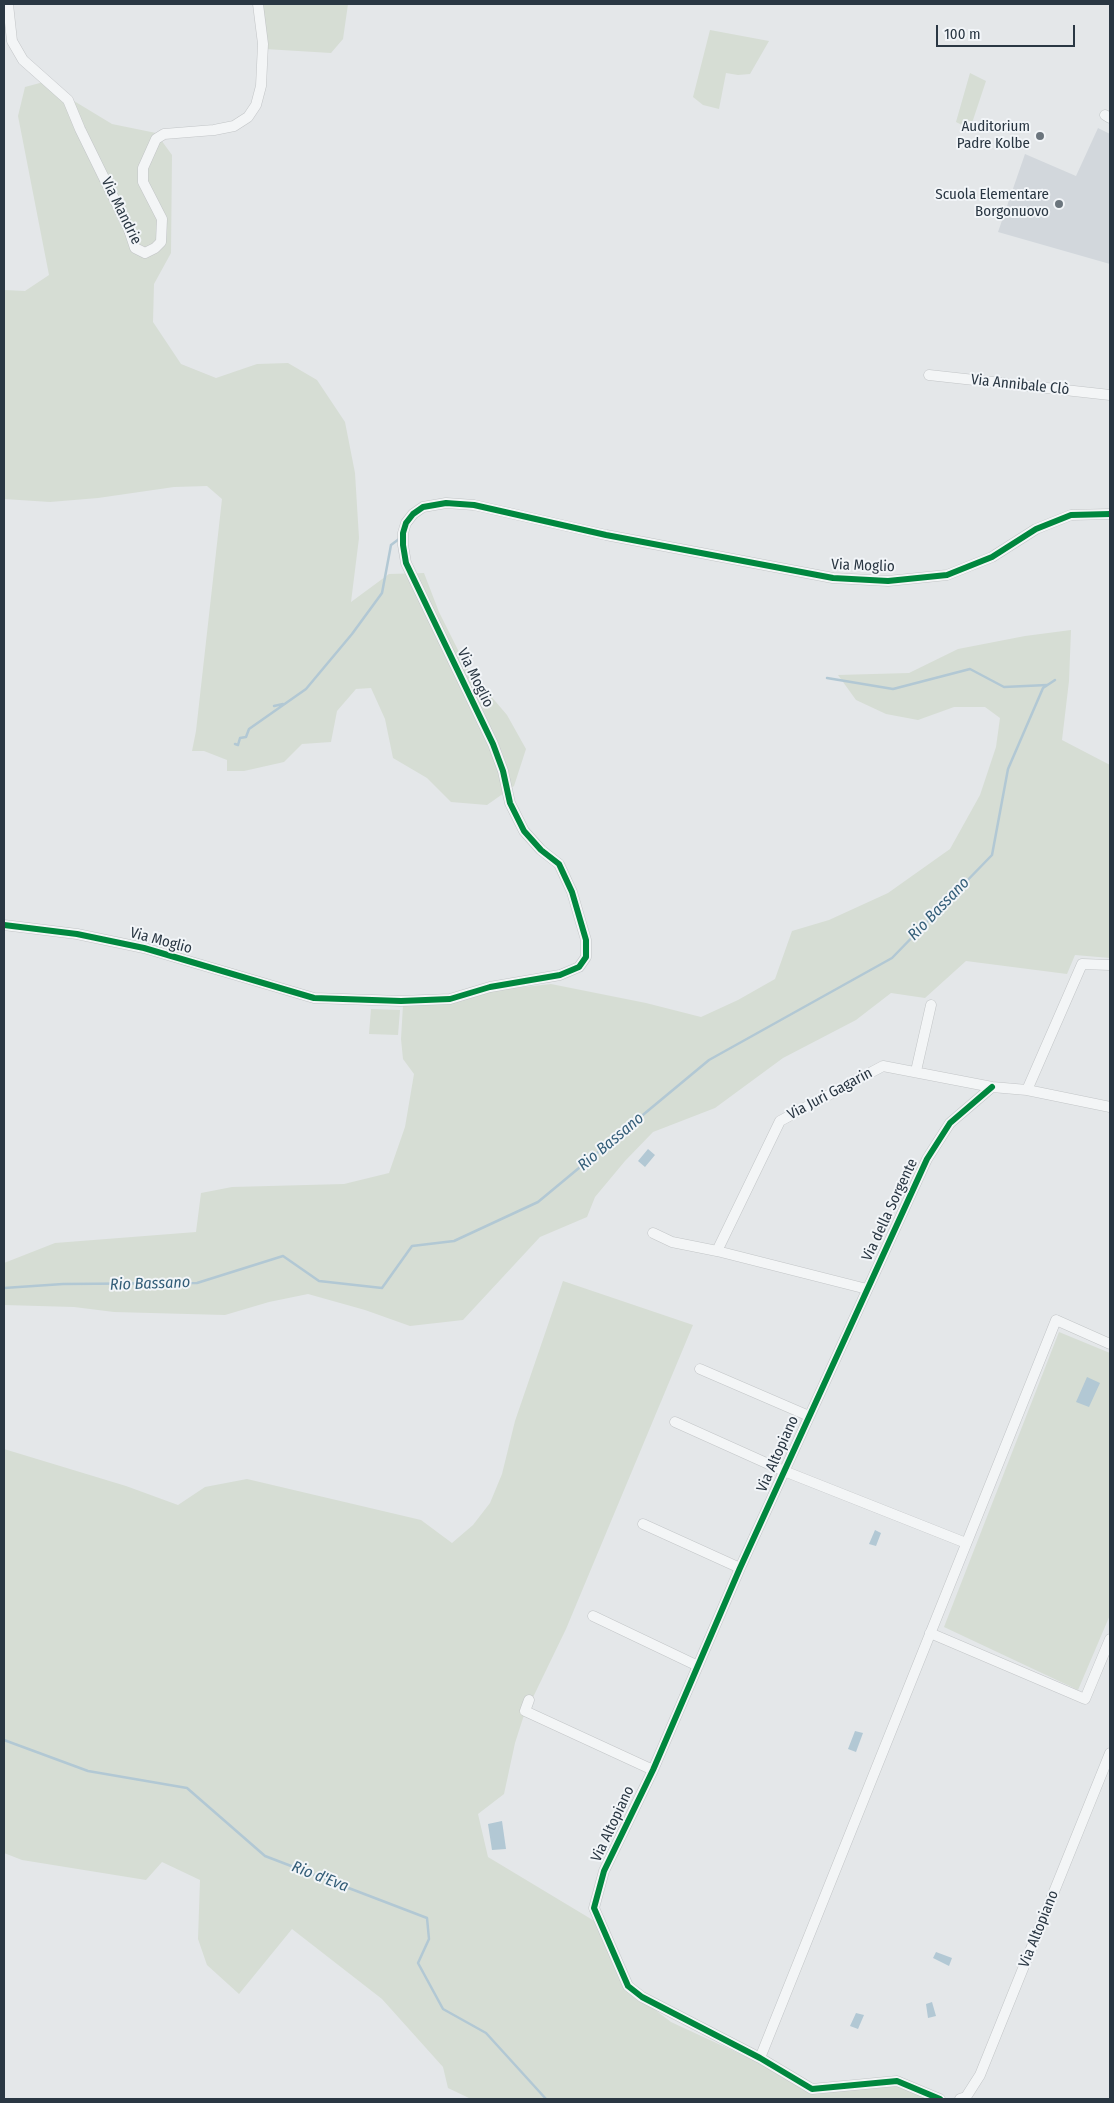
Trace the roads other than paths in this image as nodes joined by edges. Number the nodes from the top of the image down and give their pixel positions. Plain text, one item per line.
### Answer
1 (8, 4) edge
2 (258, 4) edge
3 (929, 375) dead end
4 (1110, 395) edge
5 (1110, 514) edge
6 (4, 925) edge
7 (1110, 966) edge
8 (931, 1005) dead end
9 (916, 1071) junction
10 (992, 1087) junction
11 (1027, 1090) junction
12 (1110, 1107) edge
13 (653, 1233) dead end
14 (717, 1251) junction
15 (867, 1289) junction
16 (1110, 1344) edge
17 (834, 1361) joint
18 (700, 1369) dead end
19 (809, 1416) junction
20 (675, 1422) dead end
21 (784, 1471) junction
22 (643, 1524) dead end
23 (966, 1543) junction
24 (740, 1568) junction
25 (593, 1616) dead end
26 (930, 1633) junction
27 (1110, 1639) edge
28 (698, 1666) junction
29 (530, 1700) dead end
30 (1110, 1753) edge
31 (653, 1770) junction
32 (760, 2058) junction
33 (940, 2099) edge
34 (960, 2099) edge

1 - 2 street, Via Mandrie
3 - 4 street, Via Annibale Clò
5 - 6 street, Via Moglio
7 - 11 street
8 - 9 street
9 - 10 street, Via Juri Gagarin
9 - 14 street, Via Juri Gagarin
10 - 11 street, Via Juri Gagarin
10 - 15 street, Via della Sorgente
11 - 12 street, Via Juri Gagarin
13 - 14 street
14 - 15 street
15 - 17 street, Via della Sorgente
16 - 23 street
17 - 19 street, Via Altopiano
18 - 19 street, Via Altopiano
19 - 21 street, Via Altopiano
20 - 21 street, Via Altopiano
21 - 23 street, Via Altopiano
21 - 24 street, Via Altopiano
22 - 24 street
23 - 26 street
24 - 28 street, Via Altopiano
25 - 28 street
26 - 27 street
26 - 32 street
28 - 31 street, Via Altopiano
29 - 31 street
30 - 34 street, Via Altopiano
31 - 32 street, Via Altopiano
32 - 33 street, Via Altopiano

